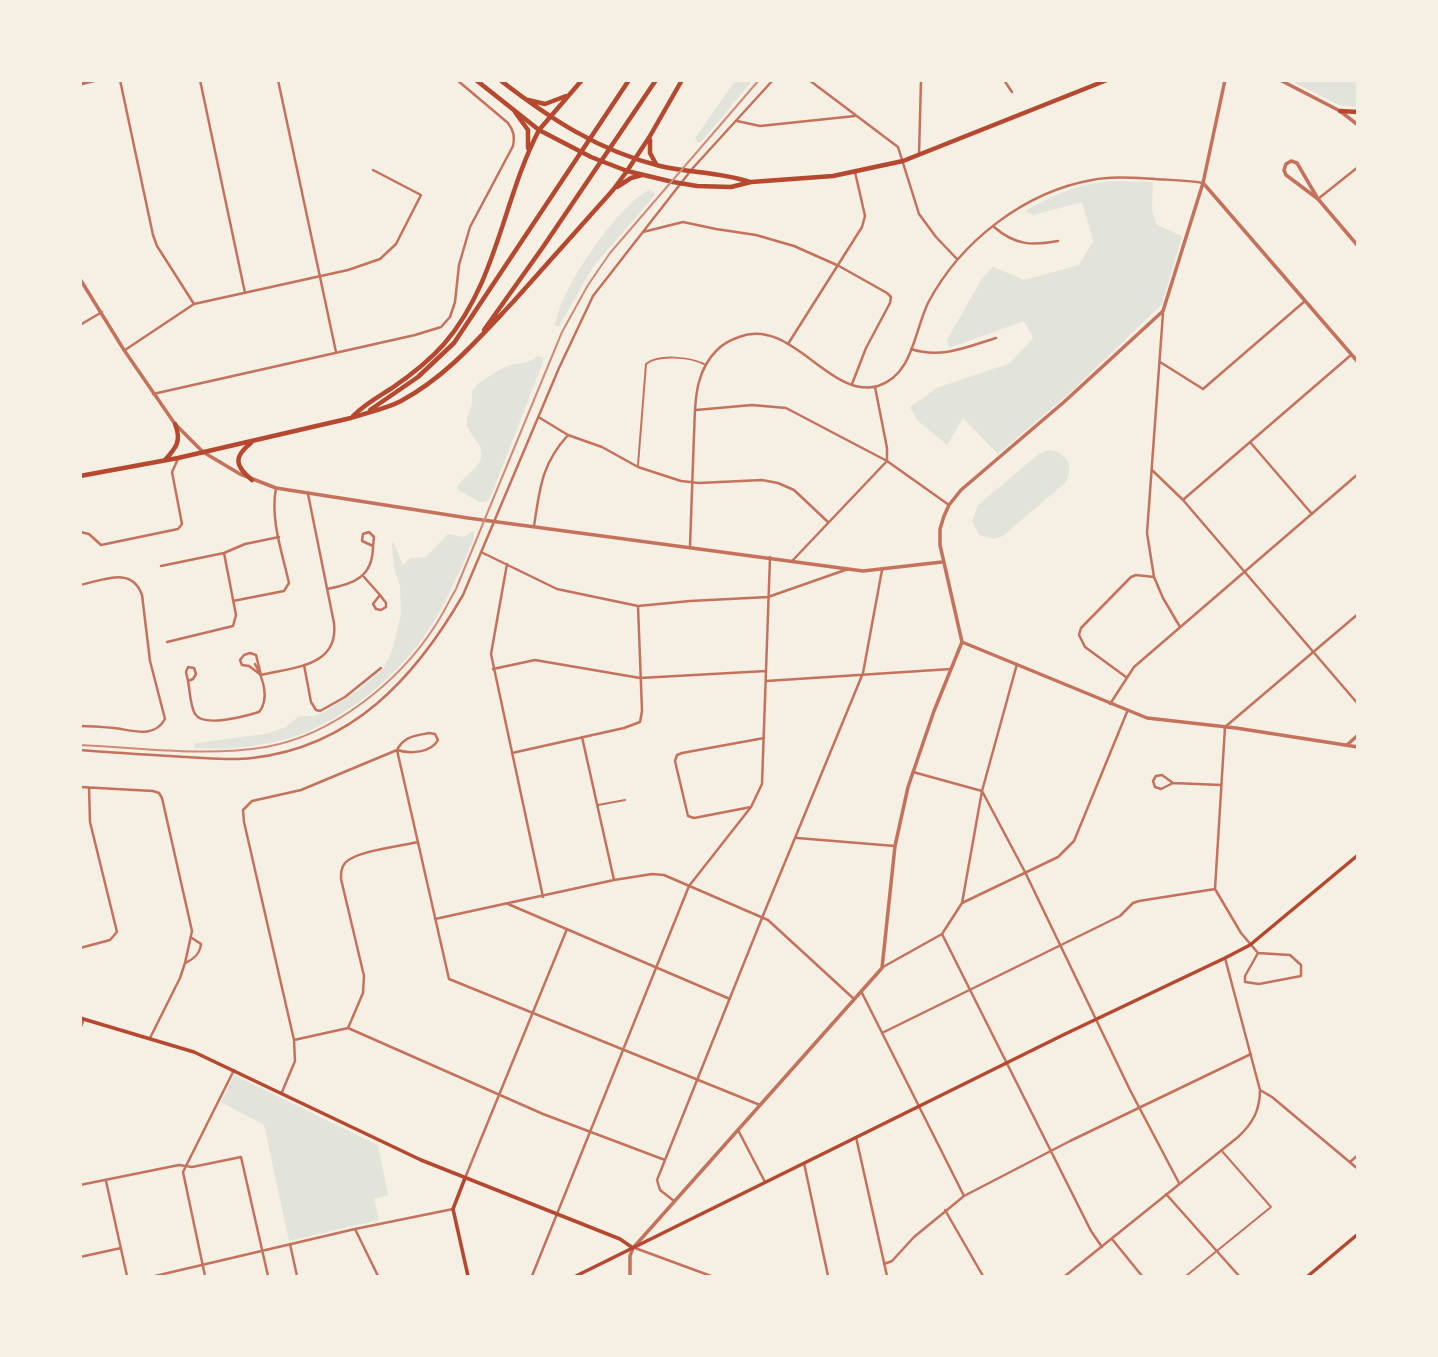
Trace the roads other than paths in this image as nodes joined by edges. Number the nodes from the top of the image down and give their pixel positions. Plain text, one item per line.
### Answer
1 (96, 80) edge
2 (120, 80) edge
3 (200, 80) edge
4 (278, 80) edge
5 (457, 80) edge
6 (476, 80) edge
7 (500, 80) edge
8 (582, 80) edge
9 (629, 80) edge
10 (656, 80) edge
11 (682, 80) edge
12 (773, 80) edge
13 (810, 80) edge
14 (921, 80) edge
15 (1003, 80) edge
16 (1107, 80) edge
17 (1224, 80) edge
18 (1279, 80) edge
19 (80, 84) edge
20 (1012, 92) dead end
21 (570, 93) junction
22 (524, 99) junction
23 (515, 111) junction
24 (1340, 111) junction
25 (1357, 112) edge
26 (856, 116) junction
27 (549, 117) junction
28 (737, 121) junction
29 (1357, 125) edge
30 (540, 130) junction
31 (650, 136) junction
32 (919, 155) junction
33 (636, 159) junction
34 (525, 160) junction
35 (903, 161) junction
36 (657, 165) junction
37 (1357, 167) edge
38 (373, 170) dead end
39 (627, 171) junction
40 (855, 172) junction
41 (645, 176) junction
42 (751, 182) junction
43 (1203, 183) junction
44 (613, 190) junction
45 (1318, 199) junction
46 (994, 227) junction
47 (643, 232) junction
48 (1058, 241) dead end
49 (1357, 246) edge
50 (957, 259) junction
51 (839, 266) junction
52 (320, 275) junction
53 (80, 279) edge
54 (245, 293) junction
55 (1305, 301) junction
56 (194, 304) junction
57 (102, 312) junction
58 (1163, 312) junction
59 (80, 325) edge
60 (996, 338) dead end
61 (788, 344) junction
62 (911, 349) junction
63 (124, 350) junction
64 (336, 352) junction
65 (1351, 355) junction
66 (458, 359) junction
67 (1160, 362) junction
68 (1357, 362) edge
69 (705, 365) junction
70 (852, 384) junction
71 (875, 387) junction
72 (153, 394) junction
73 (696, 410) junction
74 (369, 411) junction
75 (351, 418) junction
76 (540, 418) junction
77 (175, 424) junction
78 (568, 435) junction
79 (254, 440) junction
80 (1250, 442) junction
81 (203, 452) junction
82 (178, 458) junction
83 (165, 460) junction
84 (887, 461) junction
85 (638, 467) junction
86 (1151, 469) junction
87 (1357, 474) edge
88 (80, 476) edge
89 (252, 480) junction
90 (692, 482) junction
91 (276, 488) junction
92 (308, 494) junction
93 (1183, 500) junction
94 (949, 505) junction
95 (1312, 514) junction
96 (828, 522) junction
97 (534, 526) junction
98 (80, 532) edge
99 (279, 537) junction
100 (373, 546) dead end
101 (690, 547) junction
102 (224, 553) junction
103 (483, 553) junction
104 (769, 557) junction
105 (793, 560) junction
106 (942, 562) junction
107 (507, 563) junction
108 (161, 566) dead end
109 (848, 569) junction
110 (882, 570) junction
111 (1245, 571) junction
112 (364, 576) junction
113 (1154, 577) junction
114 (80, 585) edge
115 (327, 589) junction
116 (380, 595) dead end
117 (768, 597) junction
118 (233, 601) junction
119 (638, 606) junction
120 (1357, 614) edge
121 (1180, 627) junction
122 (167, 642) dead end
123 (962, 642) junction
124 (1314, 652) junction
125 (255, 664) dead end
126 (1017, 664) junction
127 (304, 665) junction
128 (381, 668) dead end
129 (493, 669) junction
130 (951, 669) junction
131 (766, 671) junction
132 (863, 673) junction
133 (261, 675) junction
134 (1126, 677) junction
135 (640, 678) junction
136 (188, 681) dead end
137 (765, 681) junction
138 (1110, 704) junction
139 (1357, 704) edge
140 (1127, 712) junction
141 (80, 726) edge
142 (1225, 727) junction
143 (1357, 735) edge
144 (582, 737) junction
145 (764, 737) junction
146 (1348, 745) junction
147 (1357, 747) edge
148 (80, 750) edge
149 (397, 750) junction
150 (512, 753) junction
151 (913, 772) junction
152 (1173, 783) junction
153 (1221, 785) junction
154 (80, 787) edge
155 (89, 788) junction
156 (982, 791) junction
157 (625, 800) dead end
158 (597, 805) junction
159 (751, 807) junction
160 (796, 838) junction
161 (419, 842) junction
162 (895, 846) junction
163 (1357, 855) edge
164 (1025, 872) junction
165 (614, 880) junction
166 (689, 886) junction
167 (1215, 889) junction
168 (543, 897) junction
169 (962, 903) junction
170 (507, 904) junction
171 (762, 918) junction
172 (435, 919) junction
173 (567, 929) junction
174 (942, 933) junction
175 (192, 938) junction
176 (1060, 945) junction
177 (1250, 945) junction
178 (80, 948) edge
179 (1258, 953) junction
180 (1226, 958) junction
181 (185, 963) junction
182 (656, 968) junction
183 (882, 968) junction
184 (970, 989) junction
185 (861, 991) junction
186 (730, 999) junction
187 (854, 999) junction
188 (532, 1014) junction
189 (82, 1018) edge
190 (1096, 1020) junction
191 (348, 1028) junction
192 (80, 1029) edge
193 (882, 1033) junction
194 (150, 1038) junction
195 (294, 1040) junction
196 (623, 1050) junction
197 (1251, 1054) junction
198 (1006, 1063) junction
199 (234, 1070) junction
200 (698, 1080) junction
201 (1260, 1090) junction
202 (282, 1092) junction
203 (499, 1095) junction
204 (760, 1105) junction
205 (920, 1105) junction
206 (1140, 1109) junction
207 (738, 1130) junction
208 (591, 1131) junction
209 (856, 1137) junction
210 (1221, 1150) junction
211 (1051, 1152) junction
212 (1357, 1155) edge
213 (665, 1160) junction
214 (1350, 1162) junction
215 (804, 1163) junction
216 (186, 1166) junction
217 (1357, 1169) edge
218 (465, 1178) junction
219 (106, 1180) junction
220 (765, 1182) junction
221 (1180, 1183) junction
222 (80, 1185) edge
223 (1166, 1194) junction
224 (964, 1196) junction
225 (674, 1201) junction
226 (453, 1209) junction
227 (945, 1210) junction
228 (557, 1214) junction
229 (655, 1223) junction
230 (355, 1229) junction
231 (663, 1234) junction
232 (1357, 1234) edge
233 (1112, 1239) junction
234 (290, 1244) junction
235 (1102, 1247) junction
236 (121, 1248) junction
237 (634, 1248) junction
238 (262, 1251) junction
239 (1216, 1251) junction
240 (80, 1256) edge
241 (203, 1264) junction
242 (884, 1264) junction
243 (702, 1275) edge
244 (127, 1276) edge
245 (155, 1276) edge
246 (205, 1276) edge
247 (268, 1276) edge
248 (296, 1276) edge
249 (378, 1276) edge
250 (468, 1276) edge
251 (532, 1276) edge
252 (576, 1276) edge
253 (630, 1276) edge
254 (711, 1276) edge
255 (828, 1276) edge
256 (887, 1276) edge
257 (983, 1276) edge
258 (1065, 1276) edge
259 (1142, 1276) edge
260 (1186, 1276) edge
261 (1239, 1276) edge
262 (1308, 1276) edge

1 - 19 street
2 - 56 street
3 - 54 street
4 - 52 street
5 - 64 street
6 - 23 main road
7 - 22 main road
8 - 21 main road
9 - 74 main road
10 - 66 main road
11 - 31 main road
12 - 28 street
13 - 26 street
14 - 32 street
15 - 20 street
16 - 32 main road
17 - 43 street
18 - 24 street
21 - 22 main road
21 - 27 main road
22 - 27 main road
23 - 30 main road
23 - 34 main road
24 - 25 main road
24 - 29 street
26 - 28 street
26 - 35 street
27 - 30 main road
27 - 33 main road
28 - 47 street
30 - 34 main road
30 - 39 main road
31 - 33 main road
31 - 36 main road
32 - 35 main road
33 - 36 main road
33 - 39 main road
34 - 75 main road
35 - 40 main road
35 - 50 street
36 - 42 main road
37 - 45 street
38 - 52 street
39 - 41 main road
39 - 44 main road
40 - 42 main road
40 - 51 street
41 - 42 main road
41 - 44 main road
43 - 46 street
43 - 55 street
43 - 58 street
44 - 66 main road
45 - 45 street
45 - 49 street
46 - 48 street
46 - 50 street
47 - 51 street
47 - 76 street
50 - 62 street
51 - 61 street
51 - 70 street
52 - 54 street
52 - 64 street
53 - 57 street
54 - 56 street
55 - 65 street
55 - 67 street
56 - 63 street
57 - 59 street
57 - 63 street
58 - 67 street
58 - 94 street
60 - 62 street
61 - 69 street
61 - 70 street
62 - 71 street
63 - 72 street
64 - 72 street
65 - 68 street
65 - 80 street
66 - 74 main road
67 - 86 street
69 - 73 street
69 - 85 lane
70 - 71 street
71 - 84 street
72 - 77 street
73 - 84 street
73 - 90 street
74 - 75 main road
75 - 79 main road
76 - 78 street
76 - 103 street
77 - 81 street
77 - 83 main road
78 - 85 street
78 - 97 street
79 - 81 main road
79 - 89 main road
80 - 93 street
80 - 95 street
81 - 82 main road
81 - 89 street
82 - 83 main road
82 - 98 street
83 - 88 main road
84 - 94 street
84 - 96 street
85 - 90 street
86 - 93 street
86 - 113 street
87 - 95 street
89 - 91 street
90 - 96 street
90 - 101 street
91 - 92 street
91 - 99 street
92 - 97 street
92 - 115 street
93 - 111 street
94 - 106 street
95 - 111 street
96 - 105 street
97 - 101 street
99 - 102 street
99 - 118 street
100 - 112 street
101 - 104 street
102 - 108 street
102 - 118 street
103 - 107 street
103 - 148 street
104 - 105 street
104 - 117 street
105 - 109 street
106 - 110 street
106 - 123 street
107 - 119 street
107 - 129 street
109 - 110 street
109 - 117 street
110 - 132 street
111 - 121 street
111 - 124 street
112 - 115 street
112 - 116 street
113 - 121 street
113 - 134 street
114 - 141 street
115 - 127 street
117 - 119 street
117 - 131 street
118 - 122 street
119 - 135 street
120 - 124 street
121 - 134 street
123 - 126 street
123 - 130 street
124 - 139 street
124 - 142 street
125 - 133 street
126 - 138 street
126 - 156 street
127 - 128 street
127 - 133 street
129 - 135 street
129 - 150 street
130 - 132 street
130 - 151 street
131 - 135 street
131 - 137 street
132 - 137 street
132 - 160 street
133 - 133 street
133 - 136 street
134 - 138 street
135 - 144 street
137 - 145 street
138 - 140 street
140 - 142 street
140 - 164 street
142 - 146 street
142 - 153 street
143 - 146 street
144 - 150 street
144 - 158 street
145 - 159 street
145 - 159 street
146 - 147 street
149 - 149 street
149 - 161 street
149 - 195 street
150 - 168 street
151 - 156 street
151 - 162 street
152 - 152 street
152 - 153 street
153 - 167 street
154 - 155 street
155 - 175 street
155 - 178 street
156 - 164 street
156 - 169 street
157 - 158 lane
158 - 165 street
159 - 166 street
160 - 162 street
160 - 171 street
161 - 172 street
161 - 191 street
162 - 183 street
163 - 177 main road
164 - 169 street
164 - 176 street
165 - 166 street
165 - 168 street
166 - 171 street
166 - 182 street
167 - 176 street
167 - 177 street
168 - 170 street
169 - 174 street
170 - 172 street
170 - 173 street
171 - 186 street
171 - 187 street
172 - 188 street
173 - 182 street
173 - 188 street
174 - 183 street
174 - 184 street
175 - 181 street
175 - 181 street
176 - 184 street
176 - 190 street
177 - 179 street
177 - 180 main road
179 - 179 street
180 - 190 main road
180 - 197 street
181 - 194 street
182 - 186 street
182 - 196 street
183 - 185 street
184 - 193 street
184 - 198 street
185 - 187 street
185 - 193 street
186 - 200 street
187 - 204 street
188 - 196 street
188 - 203 street
189 - 192 street
189 - 194 main road
190 - 198 main road
190 - 206 street
191 - 195 street
191 - 203 street
193 - 205 street
194 - 199 main road
195 - 202 street
196 - 200 street
196 - 208 street
197 - 201 street
197 - 206 street
198 - 205 main road
198 - 211 street
199 - 202 main road
199 - 216 street
200 - 204 street
200 - 213 street
201 - 210 street
201 - 214 street
202 - 218 main road
203 - 208 street
203 - 218 street
204 - 207 street
205 - 209 main road
205 - 224 street
206 - 211 street
206 - 221 street
207 - 220 street
207 - 225 street
208 - 213 street
208 - 228 street
209 - 215 main road
209 - 242 street
210 - 221 street
210 - 239 lane
211 - 224 street
211 - 235 street
212 - 214 street
213 - 225 street
214 - 217 street
215 - 220 main road
215 - 255 street
216 - 219 street
216 - 238 street
216 - 241 street
218 - 226 main road
218 - 228 main road
219 - 222 street
219 - 236 street
220 - 231 main road
221 - 223 street
223 - 233 street
223 - 239 street
224 - 227 street
225 - 229 street
226 - 230 street
226 - 250 main road
227 - 242 street
227 - 257 street
228 - 237 main road
228 - 251 street
229 - 231 street
229 - 237 street
230 - 234 street
230 - 249 street
231 - 237 main road
232 - 262 main road
233 - 235 street
233 - 259 street
234 - 238 street
234 - 248 street
235 - 258 street
236 - 240 street
236 - 244 street
237 - 243 street
237 - 252 main road
237 - 253 street
238 - 241 street
238 - 247 street
239 - 260 lane
239 - 261 street
241 - 245 street
241 - 246 street
242 - 256 street
243 - 254 street

